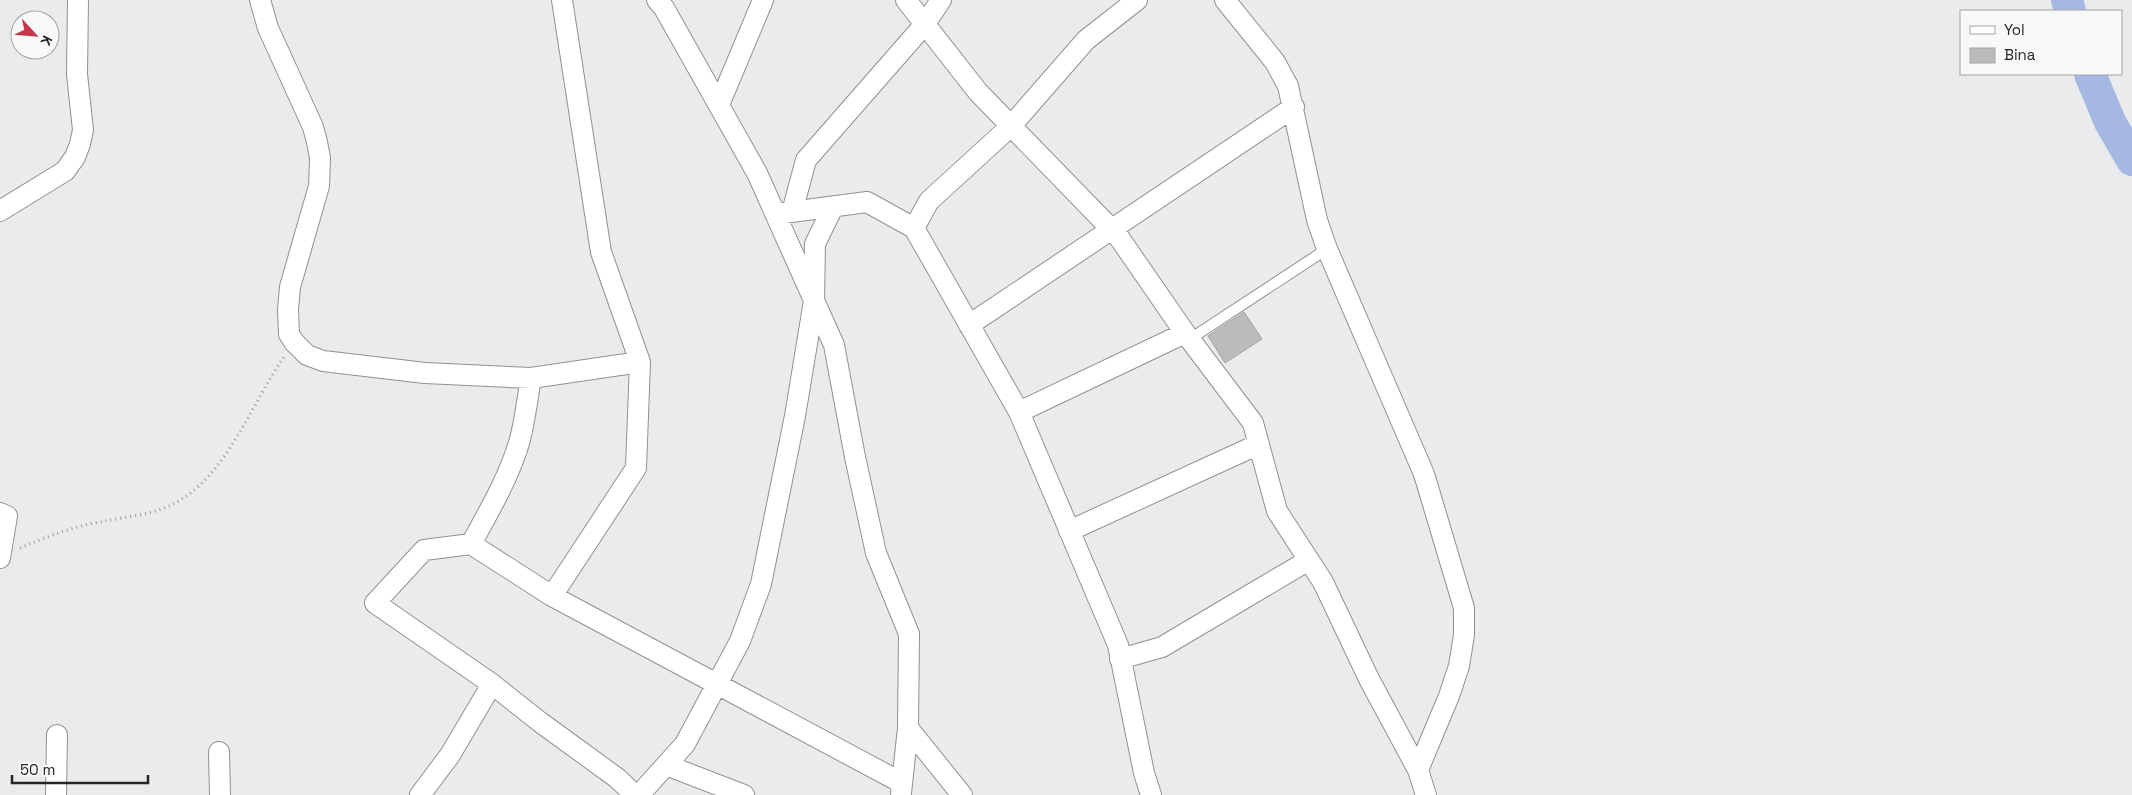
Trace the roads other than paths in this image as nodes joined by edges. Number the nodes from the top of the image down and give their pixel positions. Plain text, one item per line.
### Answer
1 (78, 0) edge
2 (260, 0) edge
3 (562, 0) edge
4 (657, 0) edge
5 (763, 0) edge
6 (906, 0) edge
7 (941, 0) edge
8 (1137, 0) edge
9 (1225, 0) edge
10 (925, 24) junction
11 (719, 105) junction
12 (1294, 107) junction
13 (1011, 126) junction
14 (833, 207) junction
15 (0, 211) edge
16 (784, 213) junction
17 (914, 228) junction
18 (1110, 228) junction
19 (1327, 249) junction
20 (814, 301) junction
21 (969, 325) junction
22 (1187, 336) junction
23 (640, 362) junction
24 (531, 378) junction
25 (1019, 412) junction
26 (1259, 444) junction
27 (0, 513) edge
28 (1069, 531) junction
29 (471, 544) junction
30 (0, 558) edge
31 (1309, 560) junction
32 (552, 596) junction
33 (1120, 659) junction
34 (492, 684) junction
35 (716, 686) junction
36 (908, 728) junction
37 (57, 735) dead end
38 (219, 752) dead end
39 (666, 765) junction
40 (1418, 770) junction
41 (901, 789) edge
42 (56, 795) edge
43 (220, 795) edge
44 (420, 795) edge
45 (635, 795) edge
46 (640, 795) edge
47 (744, 795) edge
48 (962, 795) edge
49 (1151, 795) edge
50 (1426, 795) edge

1 - 15 street
2 - 24 street
3 - 23 street
4 - 11 street
5 - 11 street
6 - 10 street
7 - 10 street
8 - 13 street
9 - 12 street
10 - 13 street
10 - 16 street
11 - 16 street
12 - 18 street
12 - 19 street
13 - 17 street
13 - 18 street
14 - 16 street
14 - 17 street
14 - 20 street
16 - 20 street
17 - 21 street
18 - 21 street
18 - 22 street
19 - 22 lane
19 - 40 street
20 - 35 street
20 - 36 street
21 - 25 street
22 - 25 street
22 - 26 street
23 - 24 street
23 - 32 street
24 - 29 street
25 - 28 street
26 - 28 street
26 - 31 street
27 - 30 street
28 - 33 street
29 - 32 street
29 - 34 street
31 - 33 street
31 - 40 street
32 - 35 street
33 - 49 street
34 - 44 street
34 - 45 street
35 - 39 street
35 - 41 street
36 - 41 street
36 - 48 street
37 - 42 street
38 - 43 street
39 - 46 street
39 - 47 street
40 - 50 street

